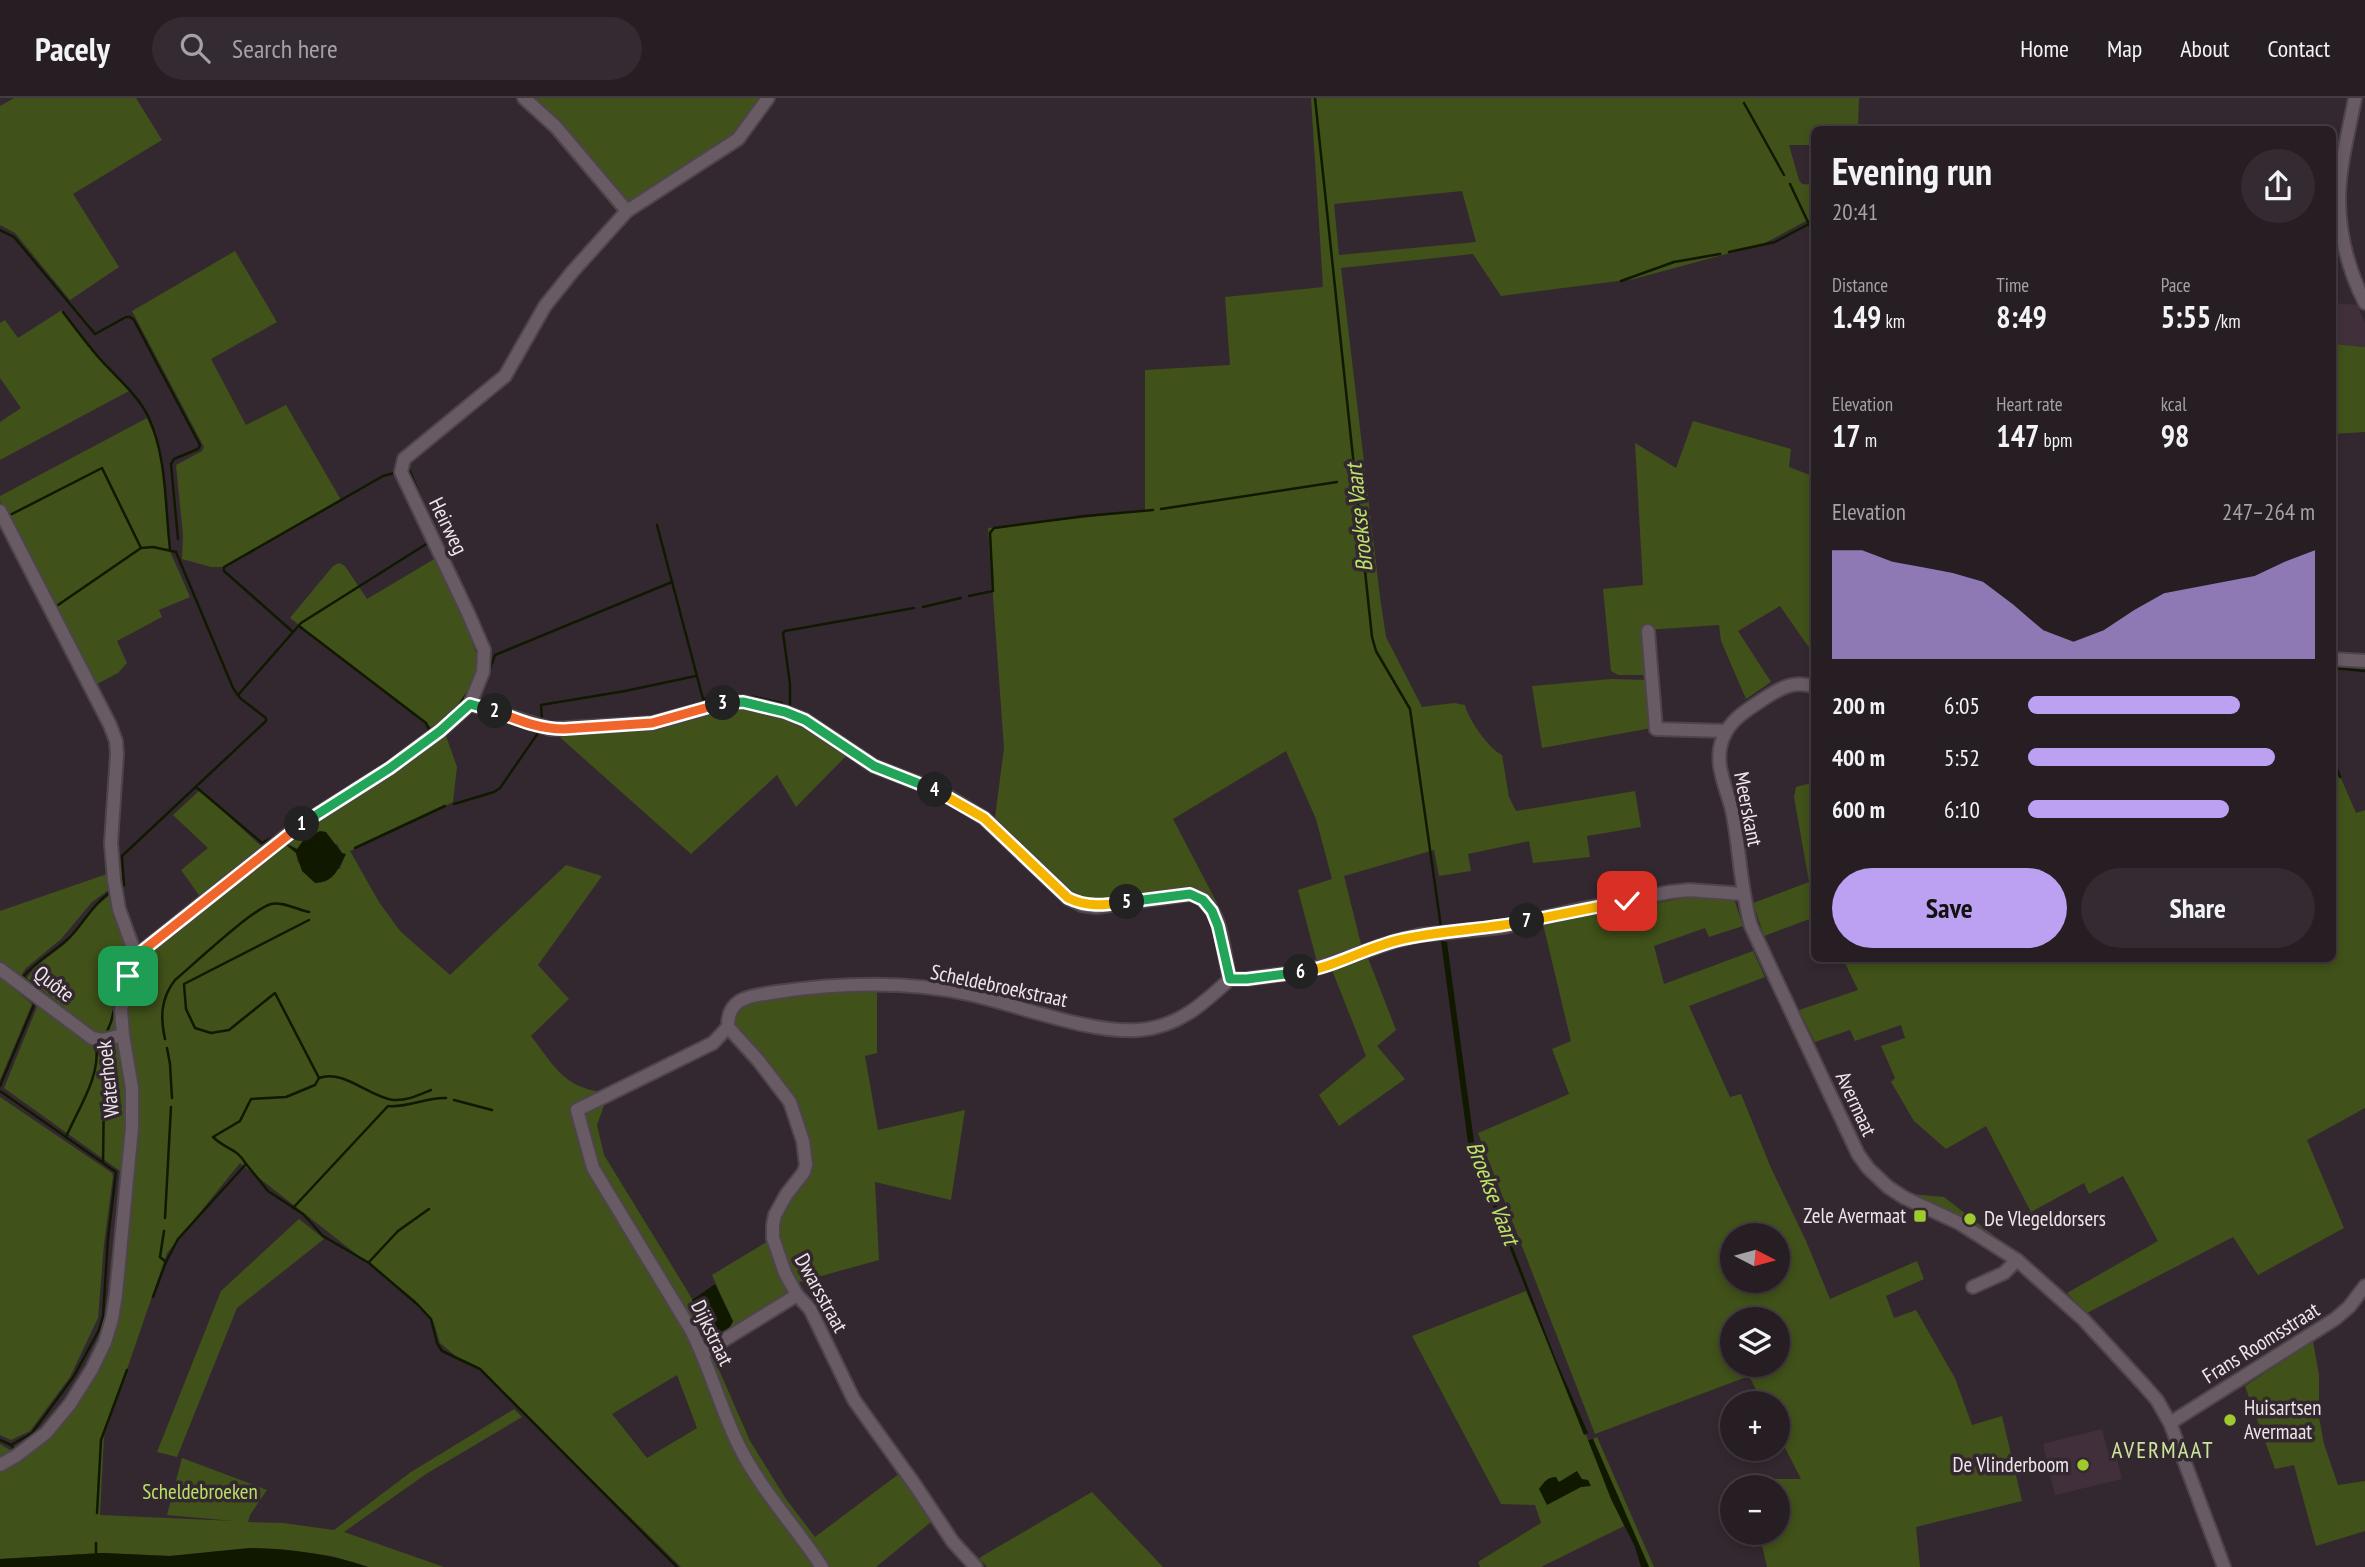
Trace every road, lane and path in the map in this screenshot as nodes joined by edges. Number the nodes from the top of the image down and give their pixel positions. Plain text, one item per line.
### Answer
1 (524, 98) edge
2 (768, 98) edge
3 (2355, 98) edge
4 (628, 211) junction
5 (2365, 303) edge
6 (0, 511) edge
7 (1648, 631) dead end
8 (2336, 659) edge
9 (2365, 661) edge
10 (1811, 686) edge
11 (470, 704) junction
12 (1726, 731) junction
13 (1743, 894) junction
14 (136, 956) junction
15 (0, 969) edge
16 (1230, 979) junction
17 (729, 1027) junction
18 (122, 1035) junction
19 (577, 1110) joint
20 (2017, 1260) junction
21 (2365, 1286) edge
22 (1973, 1287) dead end
23 (797, 1295) junction
24 (703, 1353) junction
25 (2170, 1423) junction
26 (0, 1465) edge
27 (822, 1567) edge
28 (976, 1567) edge
29 (2224, 1567) edge

1 - 4 street
2 - 4 street, Heirweg
3 - 5 street
4 - 11 street, Heirweg
6 - 14 street
7 - 12 street
8 - 9 street
10 - 12 street
11 - 14 street, Heirweg
11 - 16 street
12 - 13 street, Meerskant
13 - 16 street
13 - 20 street, Avermaat
14 - 18 street, Waterhoek
15 - 18 street, Quôte
16 - 17 street, Scheldebroekstraat
17 - 19 street, Scheldebroekstraat
17 - 23 street, Dwarsstraat
18 - 26 street, Waterhoek
19 - 24 street, Dijkstraat
20 - 22 street
20 - 25 street, Avermaat
21 - 25 street, Frans Roomsstraat
23 - 24 street
23 - 28 street, Dwarsstraat
24 - 27 street, Dijkstraat
25 - 29 street, Avermaat

